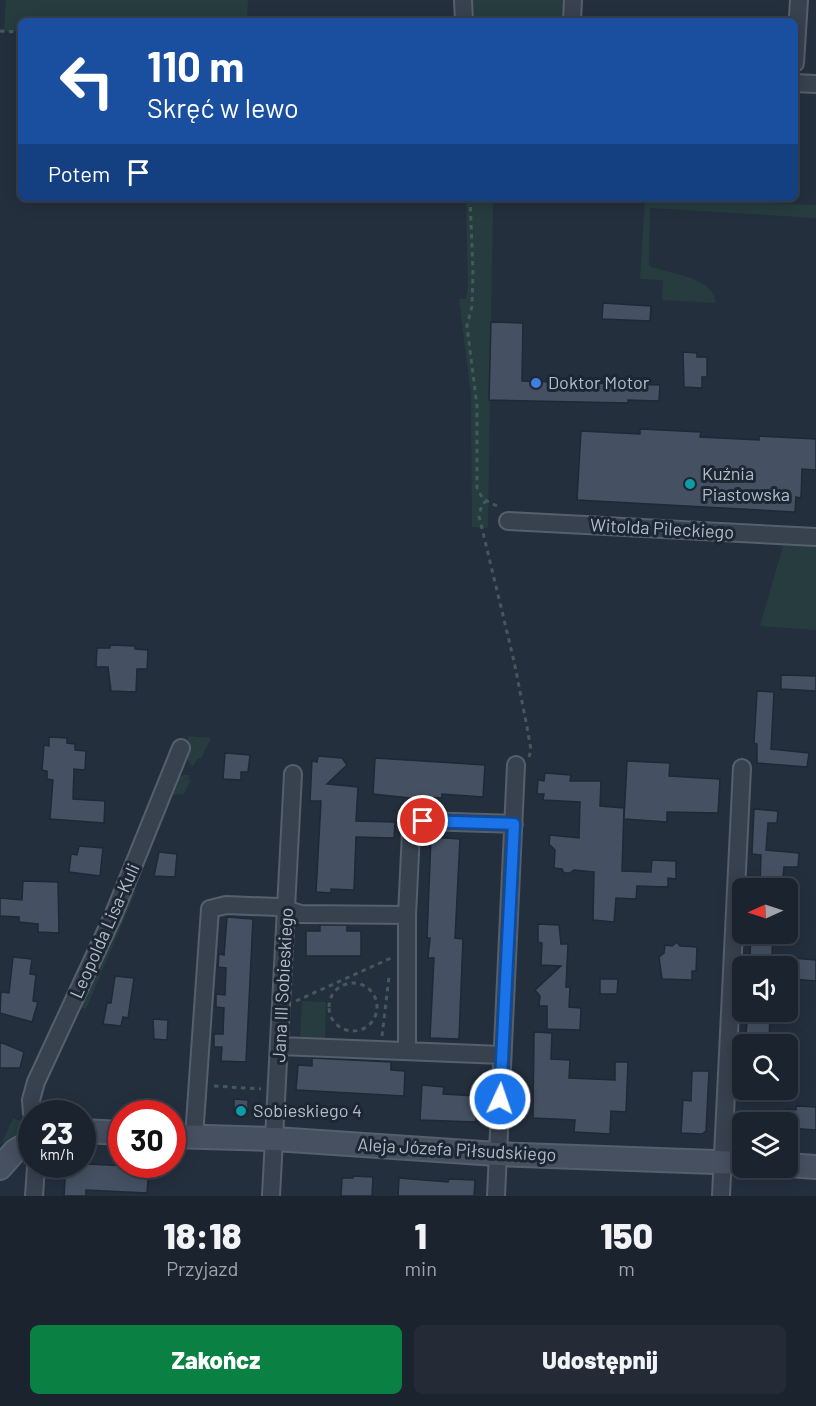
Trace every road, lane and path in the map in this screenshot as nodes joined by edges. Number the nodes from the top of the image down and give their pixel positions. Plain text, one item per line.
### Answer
1 (463, 0) edge
2 (573, 0) edge
3 (799, 0) edge
4 (464, 18) edge
5 (572, 18) edge
6 (798, 18) edge
7 (0, 31) edge
8 (18, 32) edge
9 (798, 83) edge
10 (816, 84) edge
11 (470, 201) edge
12 (479, 494) junction
13 (487, 501) junction
14 (480, 508) junction
15 (505, 515) joint
16 (816, 537) edge
17 (182, 748) dead end
18 (516, 765) joint
19 (742, 768) dead end
20 (293, 774) dead end
21 (514, 824) junction
22 (286, 910) junction
23 (407, 915) junction
24 (344, 982) junction
25 (282, 1002) junction
26 (377, 1009) junction
27 (385, 1010) junction
28 (280, 1046) junction
29 (380, 1051) junction
30 (407, 1051) junction
31 (502, 1055) junction
32 (197, 1085) junction
33 (278, 1090) junction
34 (31, 1100) edge
35 (734, 1112) edge
36 (186, 1125) edge
37 (186, 1136) edge
38 (275, 1139) junction
39 (18, 1149) edge
40 (497, 1154) junction
41 (732, 1162) edge
42 (732, 1165) edge
43 (798, 1166) edge
44 (816, 1167) edge
45 (0, 1168) edge
46 (35, 1178) edge
47 (34, 1196) edge
48 (272, 1196) edge
49 (496, 1196) edge
50 (721, 1196) edge

1 - 4 street
2 - 5 street
3 - 6 street
7 - 8 path
9 - 10 street
11 - 12 path
12 - 13 path
12 - 14 path
13 - 14 path
13 - 15 path
14 - 18 path
15 - 16 street, Witolda Pileckiego
17 - 34 street, Leopolda Lisa-Kuli
18 - 21 street
19 - 35 street
20 - 22 street, Jana III Sobieskiego
21 - 23 street
21 - 31 street
22 - 23 street
22 - 25 street, Jana III Sobieskiego
22 - 32 street
23 - 30 street
24 - 25 path
24 - 26 path
24 - 26 path
24 - 27 path
25 - 28 street, Jana III Sobieskiego
26 - 27 path
27 - 29 path
28 - 29 street
28 - 33 street, Jana III Sobieskiego
29 - 30 street
30 - 31 street
31 - 40 street
32 - 33 path
32 - 36 street
33 - 38 street, Jana III Sobieskiego
37 - 38 street, Aleja Józefa Piłsudskiego
38 - 40 street, Aleja Józefa Piłsudskiego
38 - 48 street, Jana III Sobieskiego
39 - 45 street
40 - 41 street, Aleja Józefa Piłsudskiego
40 - 49 street
42 - 50 street
43 - 44 street
46 - 47 street

